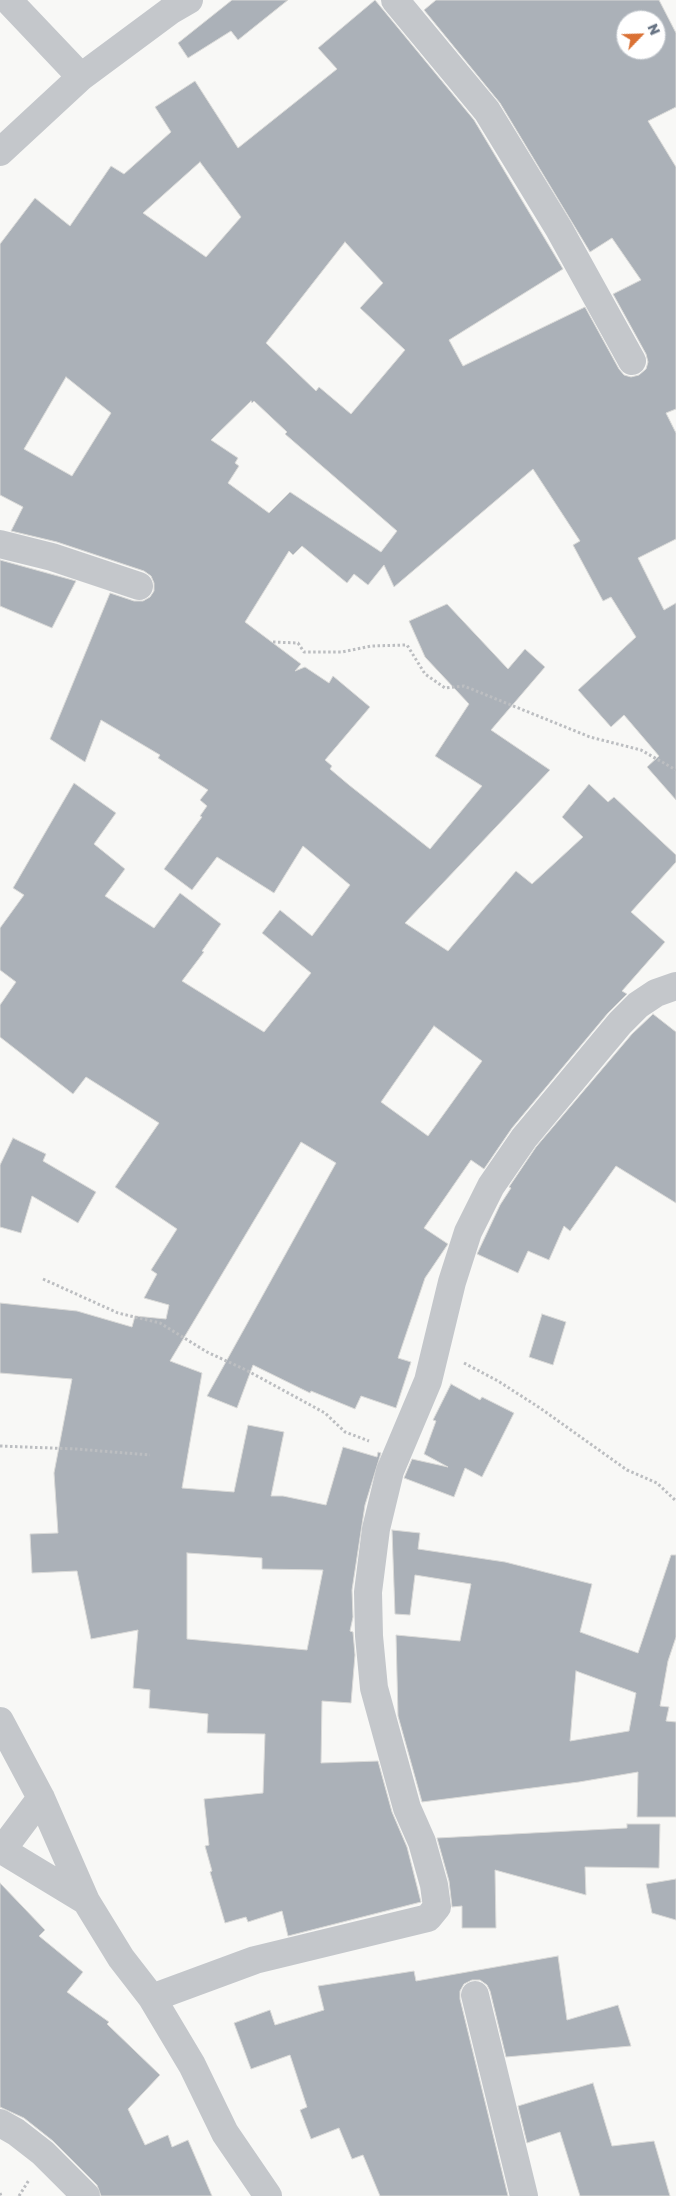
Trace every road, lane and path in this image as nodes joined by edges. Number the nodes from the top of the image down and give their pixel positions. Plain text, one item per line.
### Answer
1 (8, 0) edge
2 (189, 0) edge
3 (395, 0) edge
4 (81, 77) junction
5 (0, 152) edge
6 (632, 361) dead end
7 (0, 544) edge
8 (138, 586) dead end
9 (274, 642) dead end
10 (676, 770) edge
11 (676, 986) edge
12 (43, 1279) dead end
13 (435, 1352) junction
14 (0, 1446) edge
15 (398, 1452) junction
16 (150, 1455) dead end
17 (676, 1501) edge
18 (0, 1721) edge
19 (41, 1798) junction
20 (1, 1849) edge
21 (86, 1901) junction
22 (475, 1995) dead end
23 (152, 1998) junction
24 (0, 2123) edge
25 (86, 2196) edge
26 (268, 2196) edge
27 (524, 2196) edge

1 - 4 street
2 - 4 street
3 - 6 street
4 - 5 street
7 - 8 street
9 - 10 path
11 - 13 street
12 - 15 path
13 - 15 street
13 - 17 path
14 - 16 path
15 - 23 street
18 - 19 street
19 - 20 street
19 - 21 street
20 - 21 street
21 - 23 street
22 - 27 street
23 - 26 street
24 - 25 street

